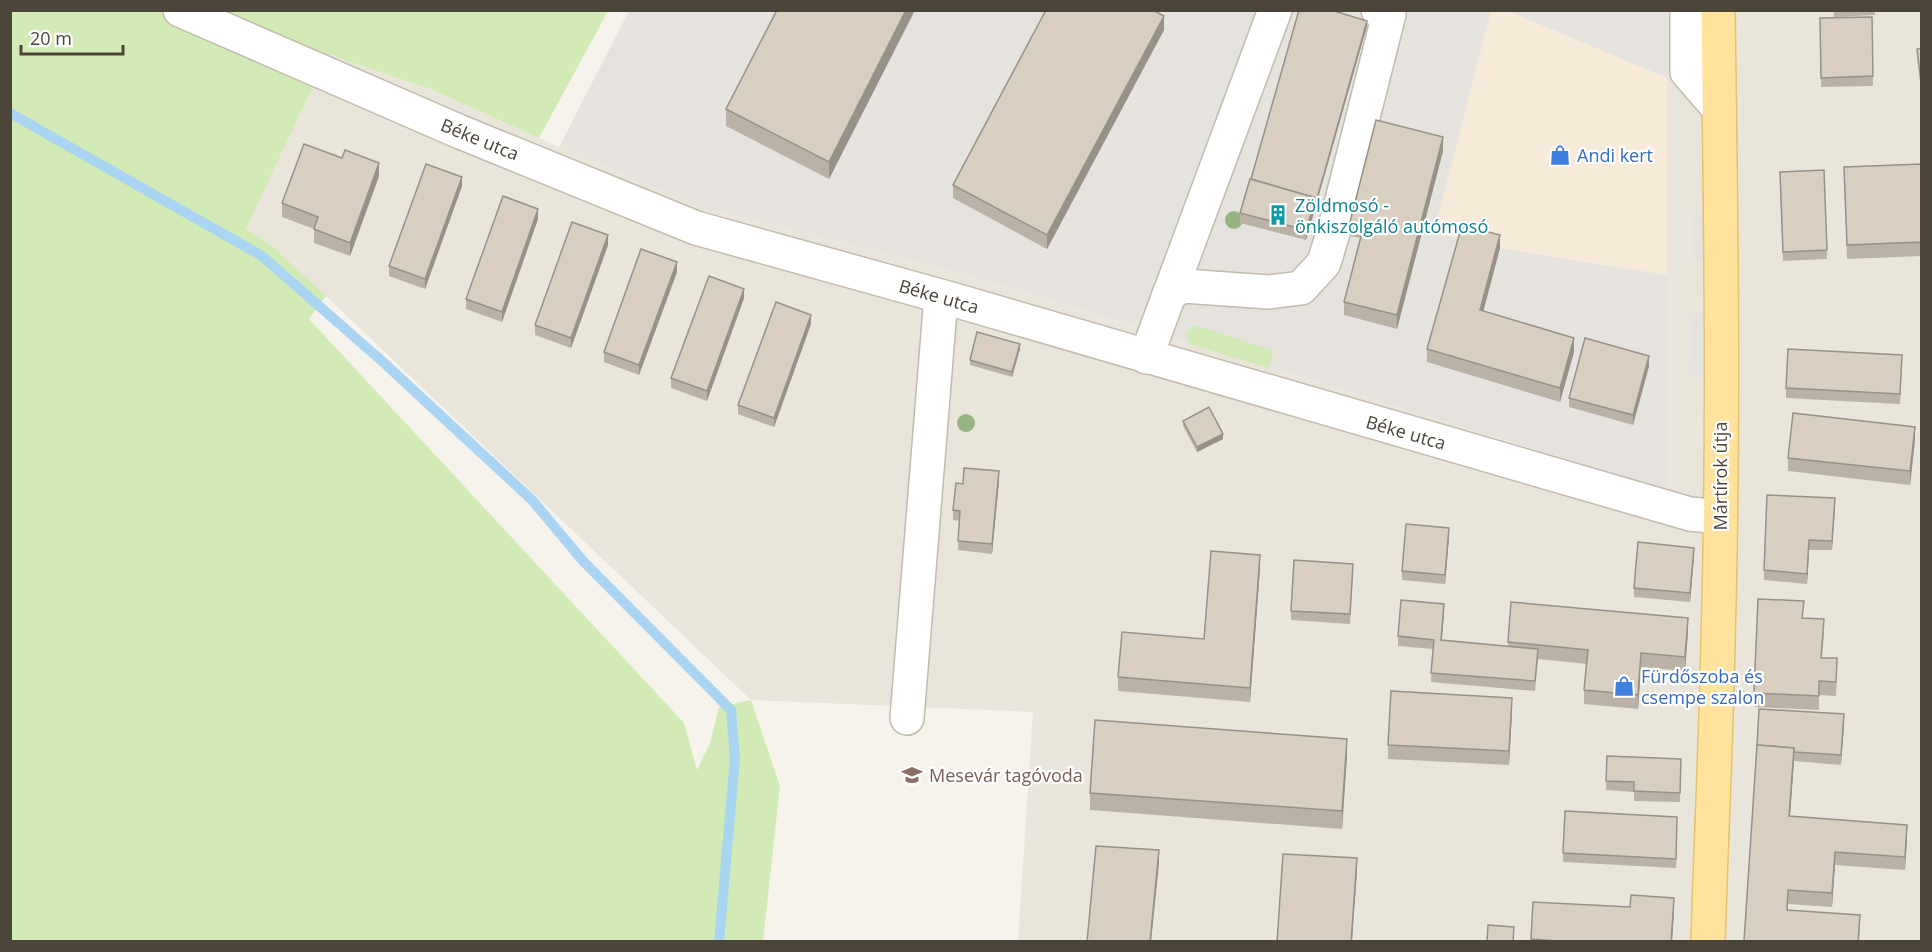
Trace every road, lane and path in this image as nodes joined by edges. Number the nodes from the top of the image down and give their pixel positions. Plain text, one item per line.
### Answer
1 (180, 10) edge
2 (1275, 10) edge
3 (1378, 10) edge
4 (1687, 10) edge
5 (1718, 10) edge
6 (1719, 110) junction
7 (1169, 294) junction
8 (941, 297) junction
9 (1146, 357) junction
10 (1720, 517) junction
11 (907, 718) dead end
12 (1708, 942) edge

1 - 8 street, Béke utca
2 - 7 street
3 - 7 street
4 - 6 street
5 - 6 main road, Mártírok útja
6 - 10 main road, Mártírok útja
7 - 9 street
8 - 9 street, Béke utca
8 - 11 street
9 - 10 street, Béke utca
10 - 12 main road, Mártírok útja

